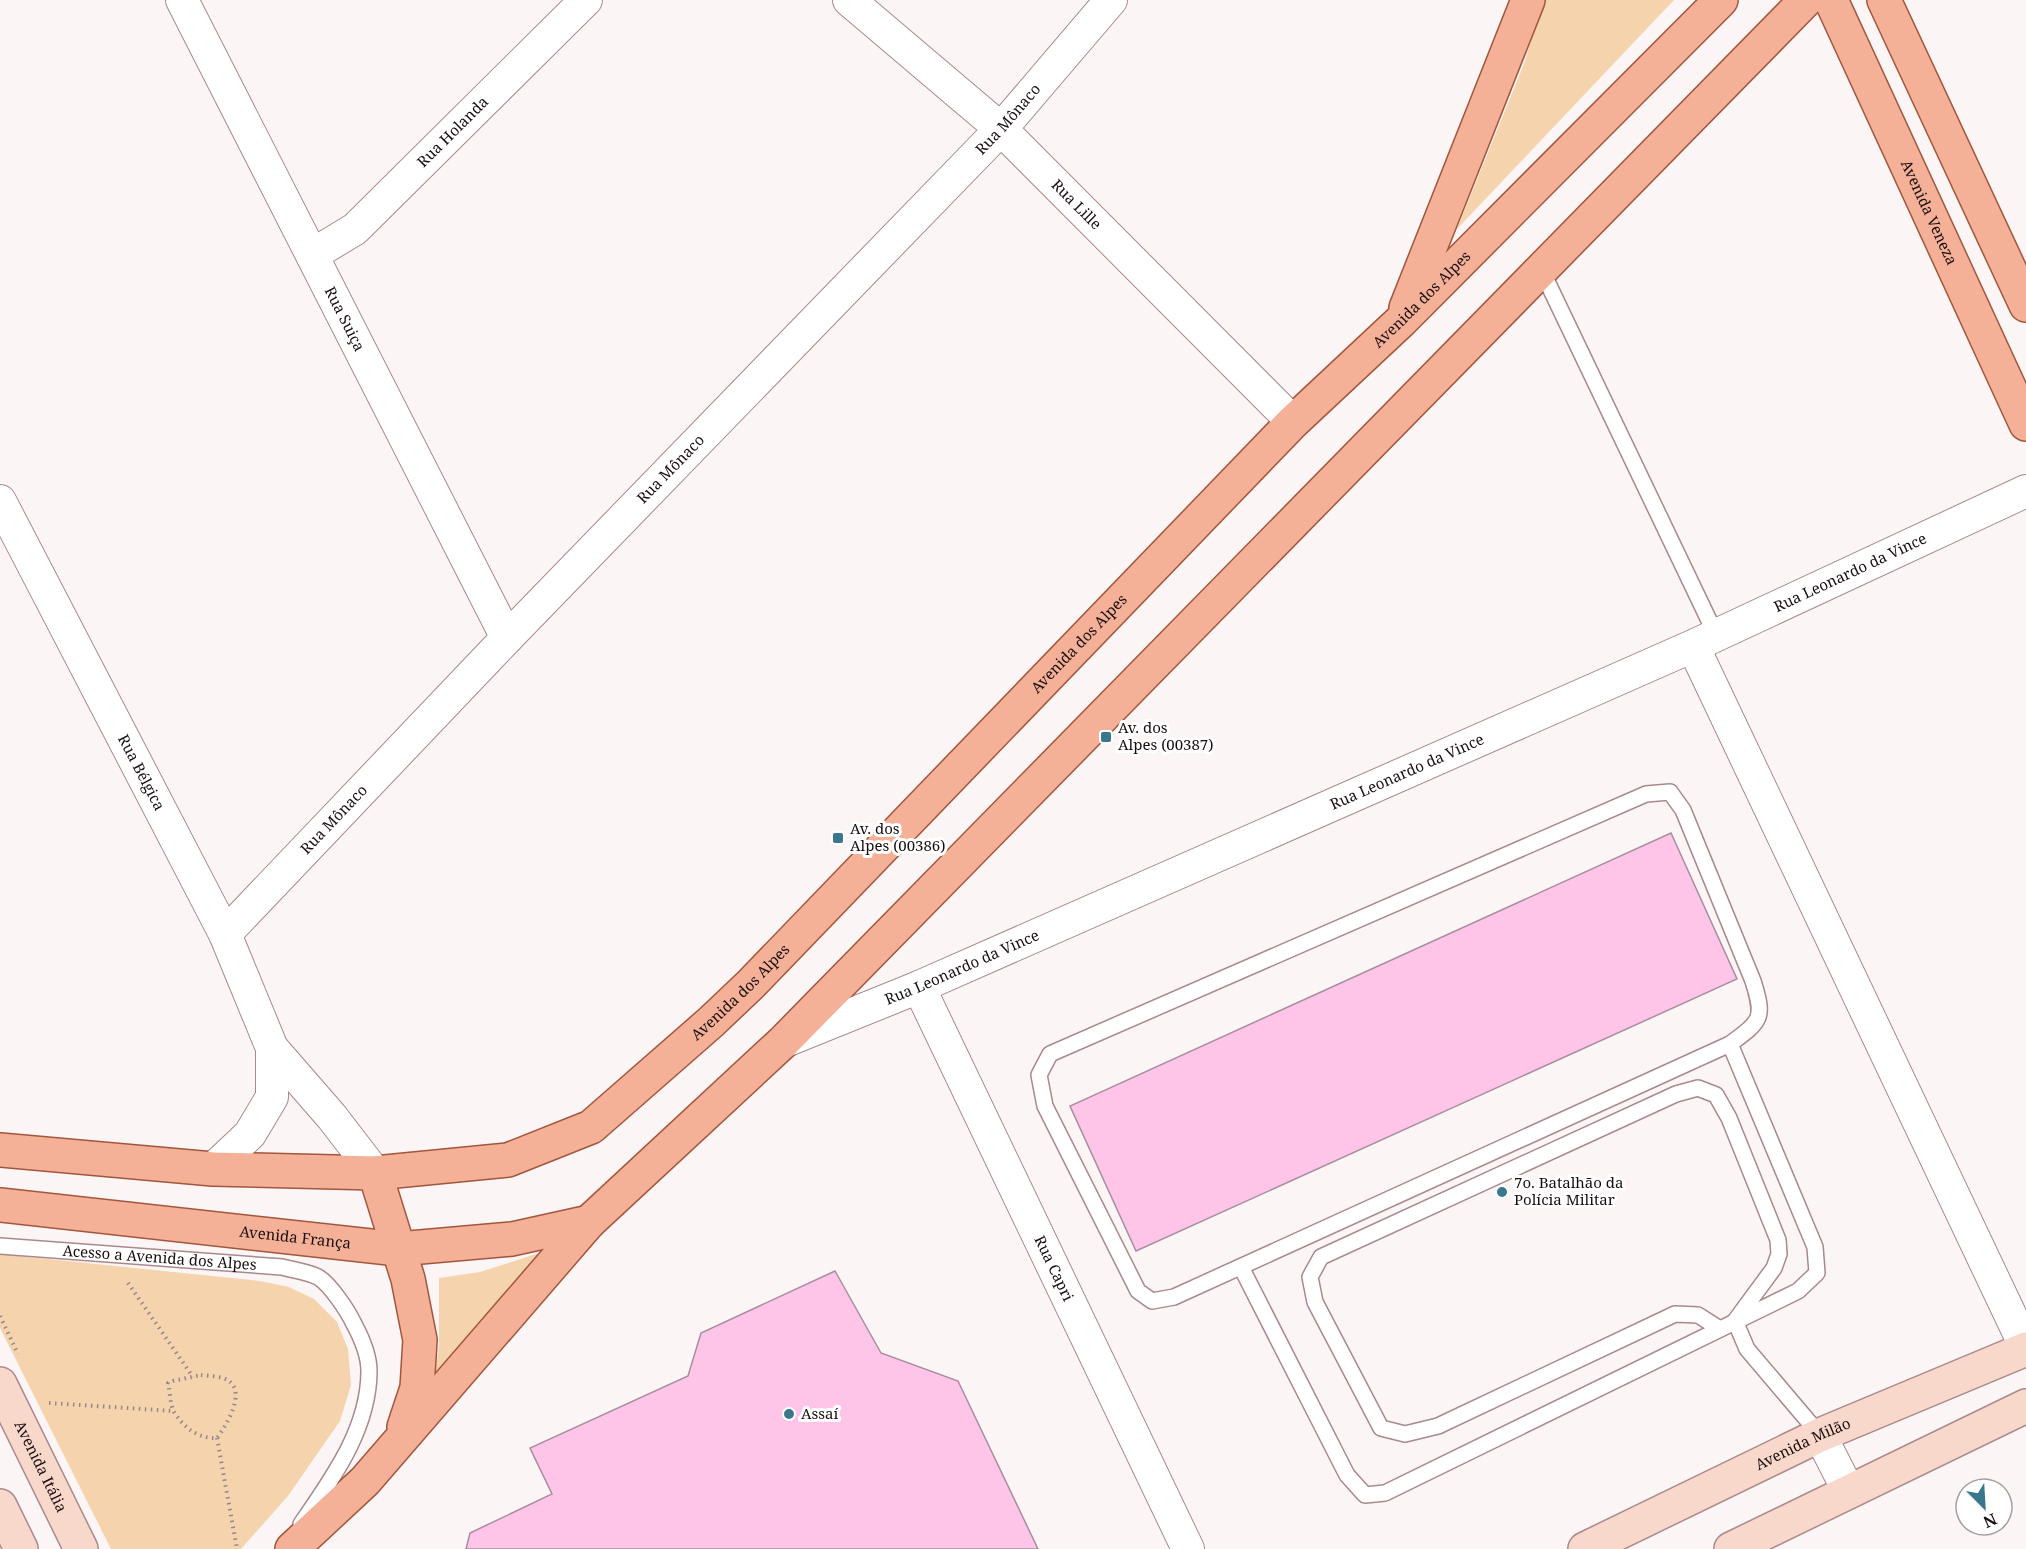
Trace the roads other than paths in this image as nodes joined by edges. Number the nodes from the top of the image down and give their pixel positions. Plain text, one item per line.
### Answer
1 (182, 0) edge
2 (586, 0) edge
3 (849, 0) edge
4 (1111, 0) edge
5 (1528, 0) edge
6 (1721, 0) edge
7 (1806, 0) edge
8 (1831, 0) edge
9 (1884, 0) edge
10 (1001, 129) junction
11 (312, 255) junction
12 (1542, 271) junction
13 (2026, 305) edge
14 (1401, 321) junction
15 (1293, 422) junction
16 (2026, 424) edge
17 (2026, 491) edge
18 (0, 501) edge
19 (507, 638) junction
20 (1704, 640) junction
21 (225, 934) junction
22 (920, 987) junction
23 (783, 1042) junction
24 (1730, 1044) junction
25 (272, 1048) junction
26 (0, 1150) edge
27 (213, 1168) junction
28 (375, 1173) junction
29 (0, 1205) edge
30 (589, 1222) junction
31 (0, 1246) edge
32 (398, 1249) junction
33 (1241, 1267) junction
34 (1735, 1321) junction
35 (1720, 1329) junction
36 (2026, 1349) edge
37 (0, 1384) edge
38 (2026, 1406) edge
39 (1820, 1435) junction
40 (400, 1441) junction
41 (1849, 1492) junction
42 (0, 1506) edge
43 (21, 1549) edge
44 (81, 1549) edge
45 (283, 1549) edge
46 (292, 1549) edge
47 (1188, 1549) edge
48 (1585, 1549) edge
49 (1731, 1549) edge

1 - 11 street, Rua Suiça
2 - 11 street, Rua Holanda
3 - 10 street, Rua Lille
4 - 10 street, Rua Mônaco
5 - 14 main road
6 - 14 main road, Avenida dos Alpes
7 - 12 main road
8 - 16 main road, Avenida Veneza
9 - 13 main road
10 - 15 street, Rua Lille
10 - 19 street, Rua Mônaco
11 - 19 street, Rua Suiça
12 - 20 lane
12 - 23 main road
14 - 15 main road, Avenida dos Alpes
15 - 28 main road, Avenida dos Alpes
17 - 20 street, Rua Leonardo da Vince
18 - 21 street, Rua Bélgica
19 - 21 street, Rua Mônaco
20 - 22 street, Rua Leonardo da Vince
20 - 36 street
21 - 25 street, Rua Bélgica
22 - 23 street, Rua Leonardo da Vince
22 - 47 street, Rua Capri
23 - 30 main road
24 - 33 lane
24 - 33 lane
24 - 34 lane
25 - 27 street, Rua Bélgica
25 - 28 street, Rua Bélgica
26 - 27 main road
27 - 28 main road
28 - 32 main road
29 - 32 main road, Avenida França
30 - 32 main road, Avenida França
30 - 40 main road
31 - 45 lane, Acesso a Avenida dos Alpes
32 - 40 main road
33 - 35 lane
34 - 35 lane
34 - 35 lane
34 - 39 lane
36 - 39 main road, Avenida Milão
37 - 44 main road, Avenida Itália
38 - 41 main road
39 - 41 street
39 - 48 main road, Avenida Milão
40 - 46 main road
41 - 49 main road
42 - 43 main road

